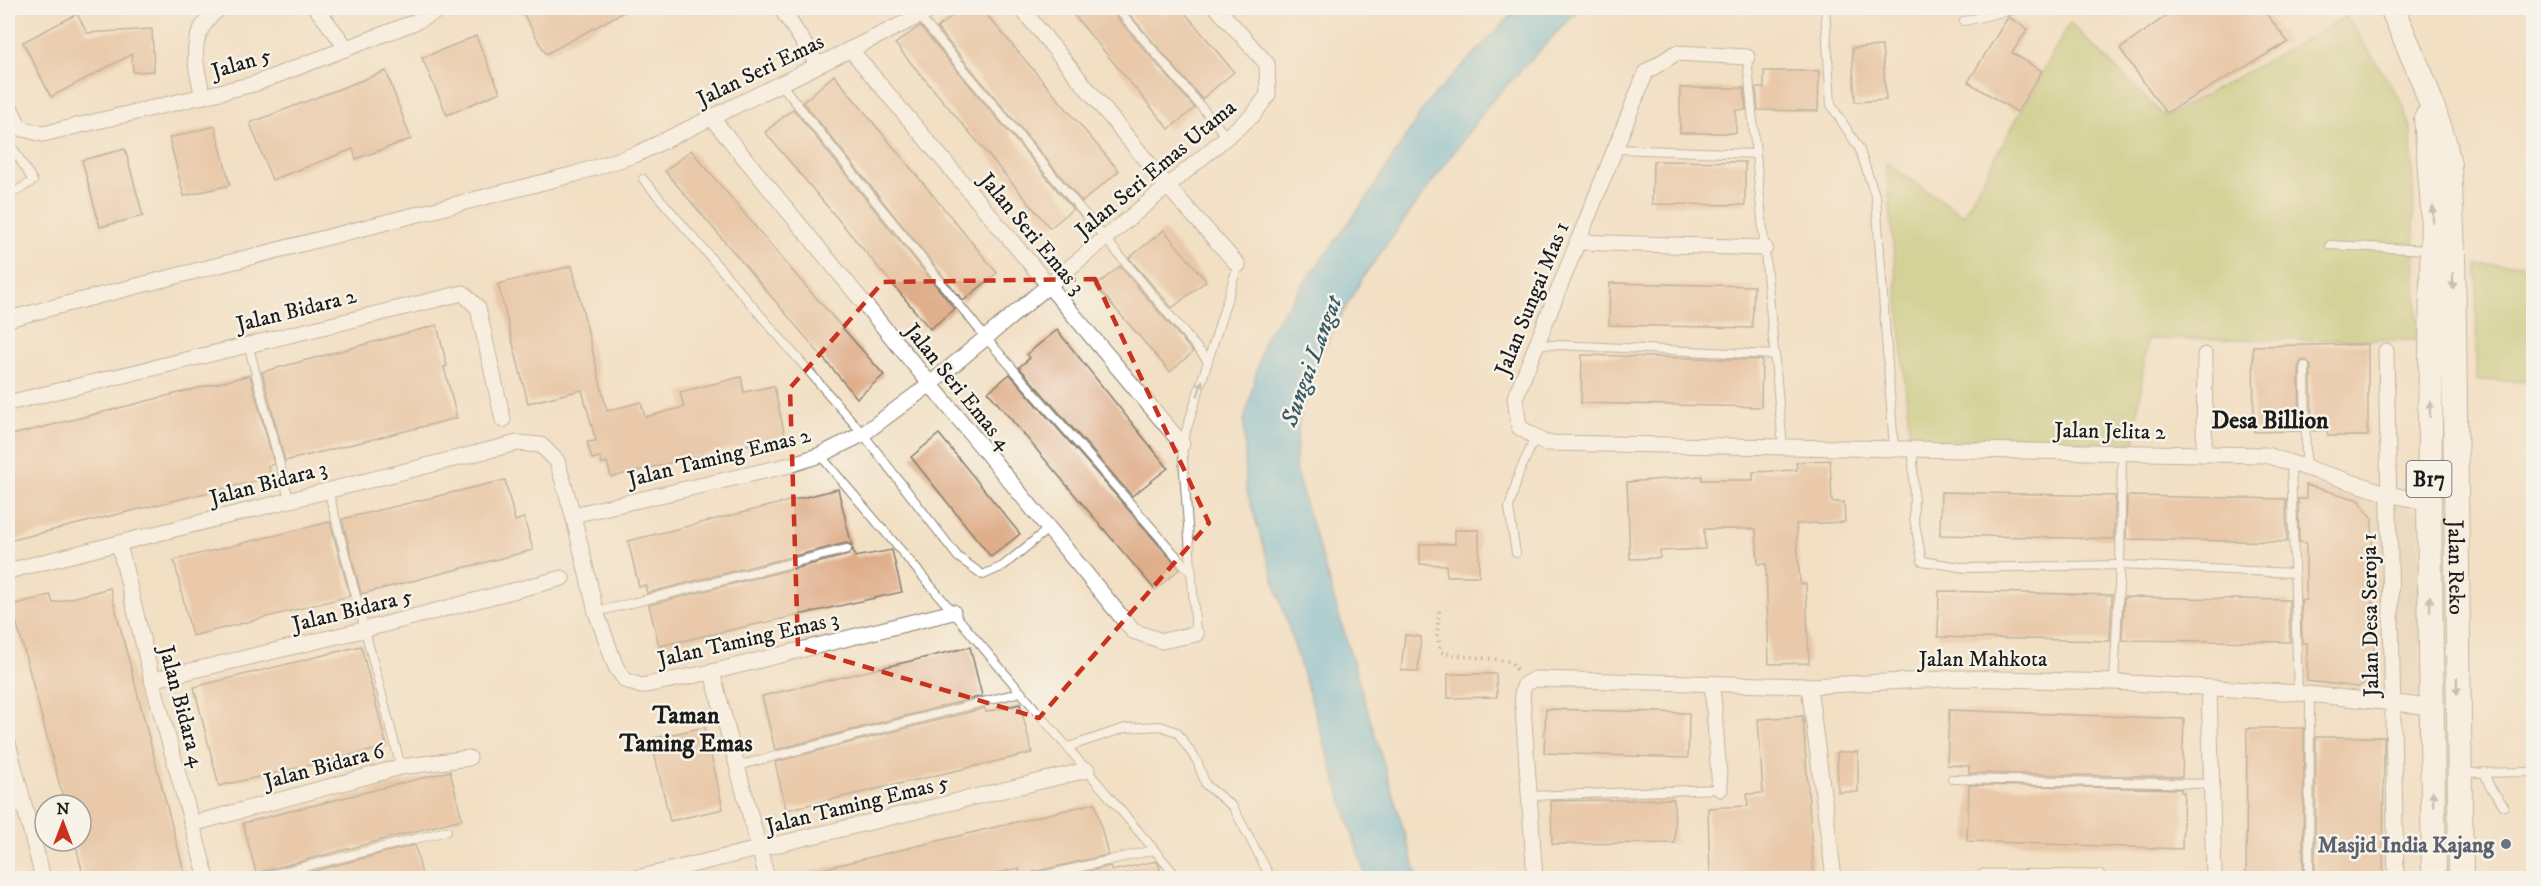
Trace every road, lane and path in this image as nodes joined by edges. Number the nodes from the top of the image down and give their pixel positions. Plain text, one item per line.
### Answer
1 (220, 8) edge
2 (316, 8) edge
3 (443, 8) edge
4 (781, 8) edge
5 (935, 8) edge
6 (1022, 8) edge
7 (1117, 8) edge
8 (1217, 8) edge
9 (1825, 8) edge
10 (2021, 8) edge
11 (2388, 10) edge
12 (919, 16) junction
13 (1964, 21) dead end
14 (347, 48) junction
15 (850, 49) junction
16 (1747, 57) joint
17 (818, 65) junction
18 (2423, 80) junction
19 (780, 83) junction
20 (203, 96) junction
21 (8, 103) edge
22 (711, 117) junction
23 (12, 135) edge
24 (1227, 137) junction
25 (1615, 149) junction
26 (1756, 154) junction
27 (643, 178) dead end
28 (1168, 187) junction
29 (8, 196) edge
30 (1104, 240) junction
31 (1577, 242) junction
32 (2330, 245) dead end
33 (1765, 248) junction
34 (2433, 250) junction
35 (1238, 265) joint
36 (1048, 287) junction
37 (8, 319) edge
38 (986, 338) junction
39 (248, 344) junction
40 (1538, 344) junction
41 (2386, 351) dead end
42 (1775, 355) junction
43 (2205, 355) dead end
44 (1208, 362) junction
45 (2305, 366) dead end
46 (929, 385) junction
47 (8, 403) edge
48 (503, 420) dead end
49 (863, 434) junction
50 (1535, 438) junction
51 (1182, 444) junction
52 (541, 445) joint
53 (1783, 447) junction
54 (1894, 448) junction
55 (1913, 449) junction
56 (2122, 452) junction
57 (2204, 454) junction
58 (820, 455) junction
59 (2298, 465) junction
60 (328, 489) junction
61 (2389, 494) junction
62 (289, 499) junction
63 (2429, 503) junction
64 (573, 515) junction
65 (1048, 529) junction
66 (118, 544) junction
67 (847, 549) dead end
68 (1516, 553) dead end
69 (2120, 565) junction
70 (8, 571) edge
71 (2294, 573) junction
72 (1192, 574) junction
73 (562, 578) dead end
74 (596, 612) junction
75 (952, 612) junction
76 (1438, 612) dead end
77 (363, 630) junction
78 (1196, 634) joint
79 (712, 672) junction
80 (152, 680) junction
81 (1530, 682) junction
82 (2114, 682) junction
83 (1712, 683) junction
84 (1809, 686) junction
85 (2209, 687) junction
86 (1021, 693) junction
87 (2304, 694) junction
88 (2394, 704) junction
89 (2432, 707) junction
90 (8, 743) edge
91 (1068, 747) junction
92 (470, 758) dead end
93 (737, 766) junction
94 (401, 767) junction
95 (1087, 770) junction
96 (2458, 772) junction
97 (2484, 772) junction
98 (2534, 772) edge
99 (1952, 779) dead end
100 (2212, 784) junction
101 (1720, 789) joint
102 (1529, 796) junction
103 (23, 803) junction
104 (2504, 806) dead end
105 (8, 807) edge
106 (192, 824) junction
107 (447, 831) dead end
108 (760, 850) junction
109 (1153, 850) junction
110 (676, 874) edge
111 (1984, 877) dead end
112 (2041, 878) edge
113 (43, 879) edge
114 (207, 879) edge
115 (259, 879) edge
116 (637, 879) edge
117 (767, 879) edge
118 (1034, 879) edge
119 (1178, 879) edge
120 (1271, 879) edge
121 (1535, 879) edge
122 (1834, 879) edge
123 (2099, 879) edge
124 (2214, 879) edge
125 (2309, 879) edge
126 (2396, 879) edge
127 (2434, 879) edge
128 (2461, 879) edge

1 - 20 street
2 - 14 street
3 - 14 street, Jalan 5
4 - 17 street
5 - 12 street, Jalan Seri Emas
6 - 28 street
7 - 24 lane
8 - 24 street, Jalan Seri Emas Utama
9 - 54 lane
10 - 13 lane
11 - 18 main road, Jalan Reko / B17
12 - 15 street, Jalan Seri Emas
12 - 30 lane
14 - 20 street, Jalan 5
15 - 17 street, Jalan Seri Emas
15 - 36 street, Jalan Seri Emas 3
16 - 25 street, Jalan Sungai Mas 1
16 - 26 lane
17 - 19 street, Jalan Seri Emas
34 -> 18 main road, Jalan Reko / B17
18 -> 96 main road, Jalan Reko / B17
19 - 22 street, Jalan Seri Emas
19 - 38 lane
20 - 23 street, Jalan 5
21 - 23 street
22 - 37 street, Jalan Seri Emas
22 - 46 street, Jalan Seri Emas 4
23 - 29 lane
24 - 28 street, Jalan Seri Emas Utama
25 - 26 lane
25 - 31 street, Jalan Sungai Mas 1
26 - 33 lane
27 - 49 lane
28 - 30 street, Jalan Seri Emas Utama
28 - 35 street
30 - 36 street, Jalan Seri Emas Utama
30 - 44 lane
31 - 33 street
31 - 40 street, Jalan Sungai Mas 1
32 - 34 lane
33 - 42 lane
63 -> 34 main road, Jalan Reko / B17
35 - 44 lane
36 - 38 street, Jalan Seri Emas Utama
36 - 51 street, Jalan Seri Emas 3
38 - 46 street, Jalan Seri Emas Utama
38 - 72 lane
39 - 47 street, Jalan Bidara 2
39 - 48 street, Jalan Bidara 2
39 - 62 lane
40 - 42 lane
40 - 50 street, Jalan Sungai Mas 1
41 - 61 street, Jalan Desa Seroja 1
42 - 53 lane
43 - 57 street
51 -> 44 lane
45 - 59 lane
46 - 49 street, Jalan Taming Emas 2
46 - 65 street, Jalan Seri Emas 4
49 - 58 street, Jalan Taming Emas 2
49 - 65 lane
50 - 53 street
50 - 68 lane
51 - 72 lane
52 - 60 street, Jalan Bidara 3
52 - 64 street, Jalan Taming Emas 3
53 - 54 street, Jalan Jelita 2
54 - 55 street, Jalan Jelita 2
55 - 56 street, Jalan Jelita 2
55 - 69 lane
56 - 57 street, Jalan Jelita 2
56 - 69 lane
57 - 59 street, Jalan Jelita 2
58 - 64 street, Jalan Taming Emas 2
58 - 75 lane
59 - 61 street, Jalan Jelita 2
59 - 71 lane
60 - 62 street, Jalan Bidara 3
60 - 77 lane
61 - 63 street, Jalan Jelita 2
61 - 88 street, Jalan Desa Seroja 1
62 - 66 street, Jalan Bidara 3
89 -> 63 main road, Jalan Reko / B17
64 - 74 street, Jalan Taming Emas 3
65 - 78 street, Jalan Seri Emas 4
66 - 70 street, Jalan Bidara 3
66 - 80 street, Jalan Bidara 4
67 - 74 lane
69 - 71 lane
69 - 82 lane
71 - 87 lane
72 - 78 lane
73 - 77 street, Jalan Bidara 5
74 - 79 street, Jalan Taming Emas 3
75 - 79 street, Jalan Taming Emas 3
75 - 86 lane
76 - 81 path
77 - 80 street, Jalan Bidara 5
77 - 94 lane
79 - 93 street
80 - 106 street, Jalan Bidara 4
81 - 83 street, Jalan Mahkota
81 - 102 street
82 - 84 street, Jalan Mahkota
82 - 85 street, Jalan Mahkota
83 - 84 street, Jalan Mahkota
83 - 101 street
84 - 122 street
85 - 87 street, Jalan Mahkota
85 - 100 street
86 - 91 lane
86 - 93 lane
87 - 88 street, Jalan Mahkota
87 - 125 lane
88 - 89 street, Jalan Mahkota
88 - 126 street, Jalan Desa Seroja 1
127 -> 89 main road, Jalan Reko / B17
90 - 103 street
91 - 95 lane
91 - 120 lane
92 - 94 street, Jalan Bidara 6
93 - 108 street
94 - 106 street, Jalan Bidara 6
95 - 108 street, Jalan Taming Emas 5
95 - 109 lane
96 - 97 lane
96 - 128 main road, Jalan Reko / B17
97 - 98 lane
97 - 104 lane
99 - 100 lane
100 - 124 street
101 - 102 lane
102 - 121 street
103 - 105 street
103 - 113 street
106 - 114 street, Jalan Bidara 4
107 - 115 lane
108 - 110 street, Jalan Taming Emas 5
108 - 117 street
109 - 118 lane
109 - 119 lane
110 - 116 street, Jalan Taming Emas 5
111 - 112 street
112 - 123 street

